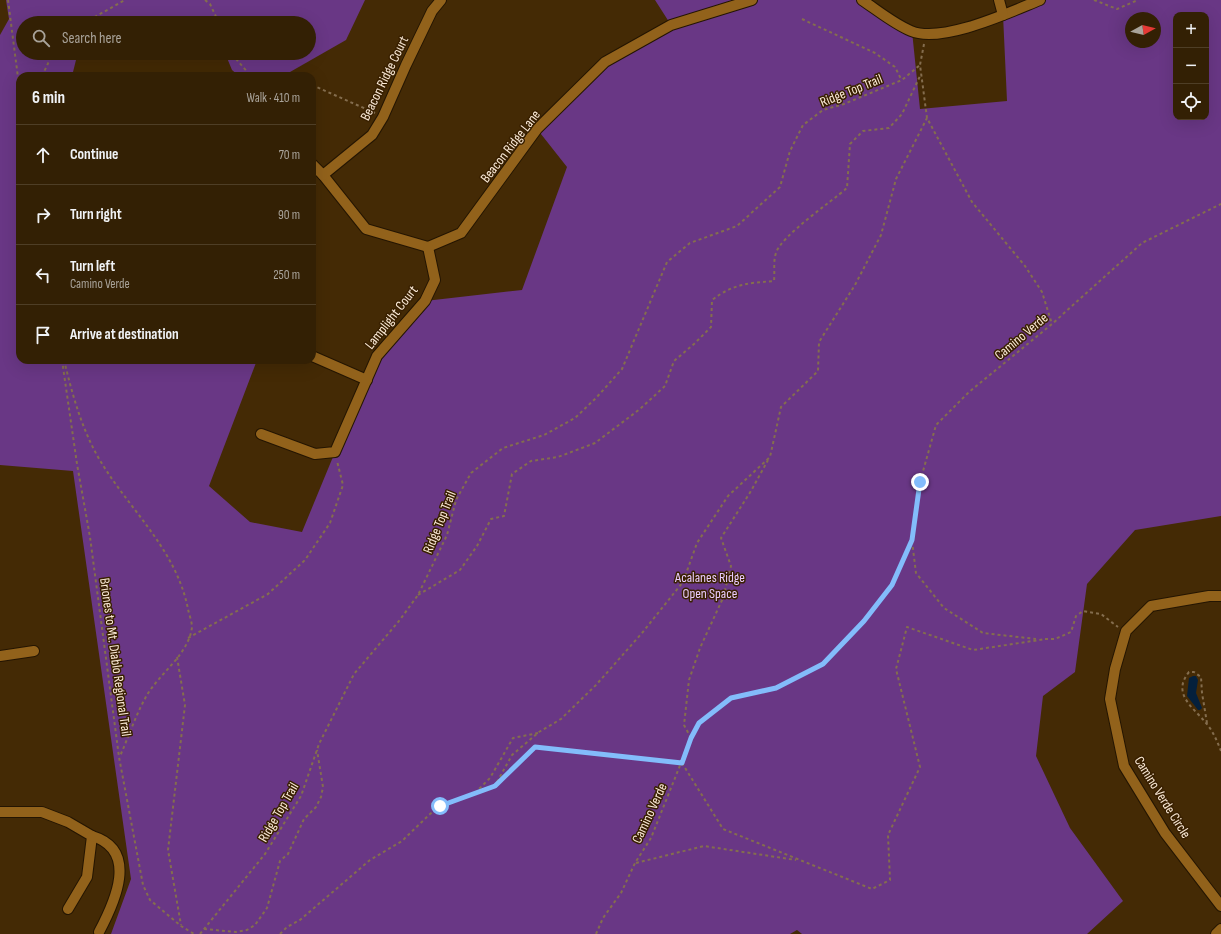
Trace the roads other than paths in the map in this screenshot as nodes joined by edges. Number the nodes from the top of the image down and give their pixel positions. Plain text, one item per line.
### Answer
1 (441, 0) edge
2 (751, 0) edge
3 (862, 0) edge
4 (999, 0) edge
5 (1040, 0) edge
6 (1003, 15) junction
7 (316, 168) edge
8 (323, 175) junction
9 (428, 247) junction
10 (316, 358) edge
11 (367, 380) junction
12 (261, 434) dead end
13 (1221, 596) edge
14 (34, 651) dead end
15 (0, 656) edge
16 (0, 812) edge
17 (92, 836) junction
18 (1221, 906) edge
19 (68, 909) dead end
20 (1221, 929) edge
21 (99, 932) dead end
22 (1216, 934) edge

1 - 8 street, Beacon Ridge Court
2 - 9 street, Beacon Ridge Lane
3 - 6 street
4 - 6 street
5 - 6 street
7 - 8 street
8 - 9 street
9 - 11 street, Lamplight Court
10 - 11 street
11 - 12 street, Lamplight Court
13 - 18 street, Camino Verde Circle
14 - 15 street
16 - 17 street
17 - 19 street
17 - 21 street
20 - 22 street

